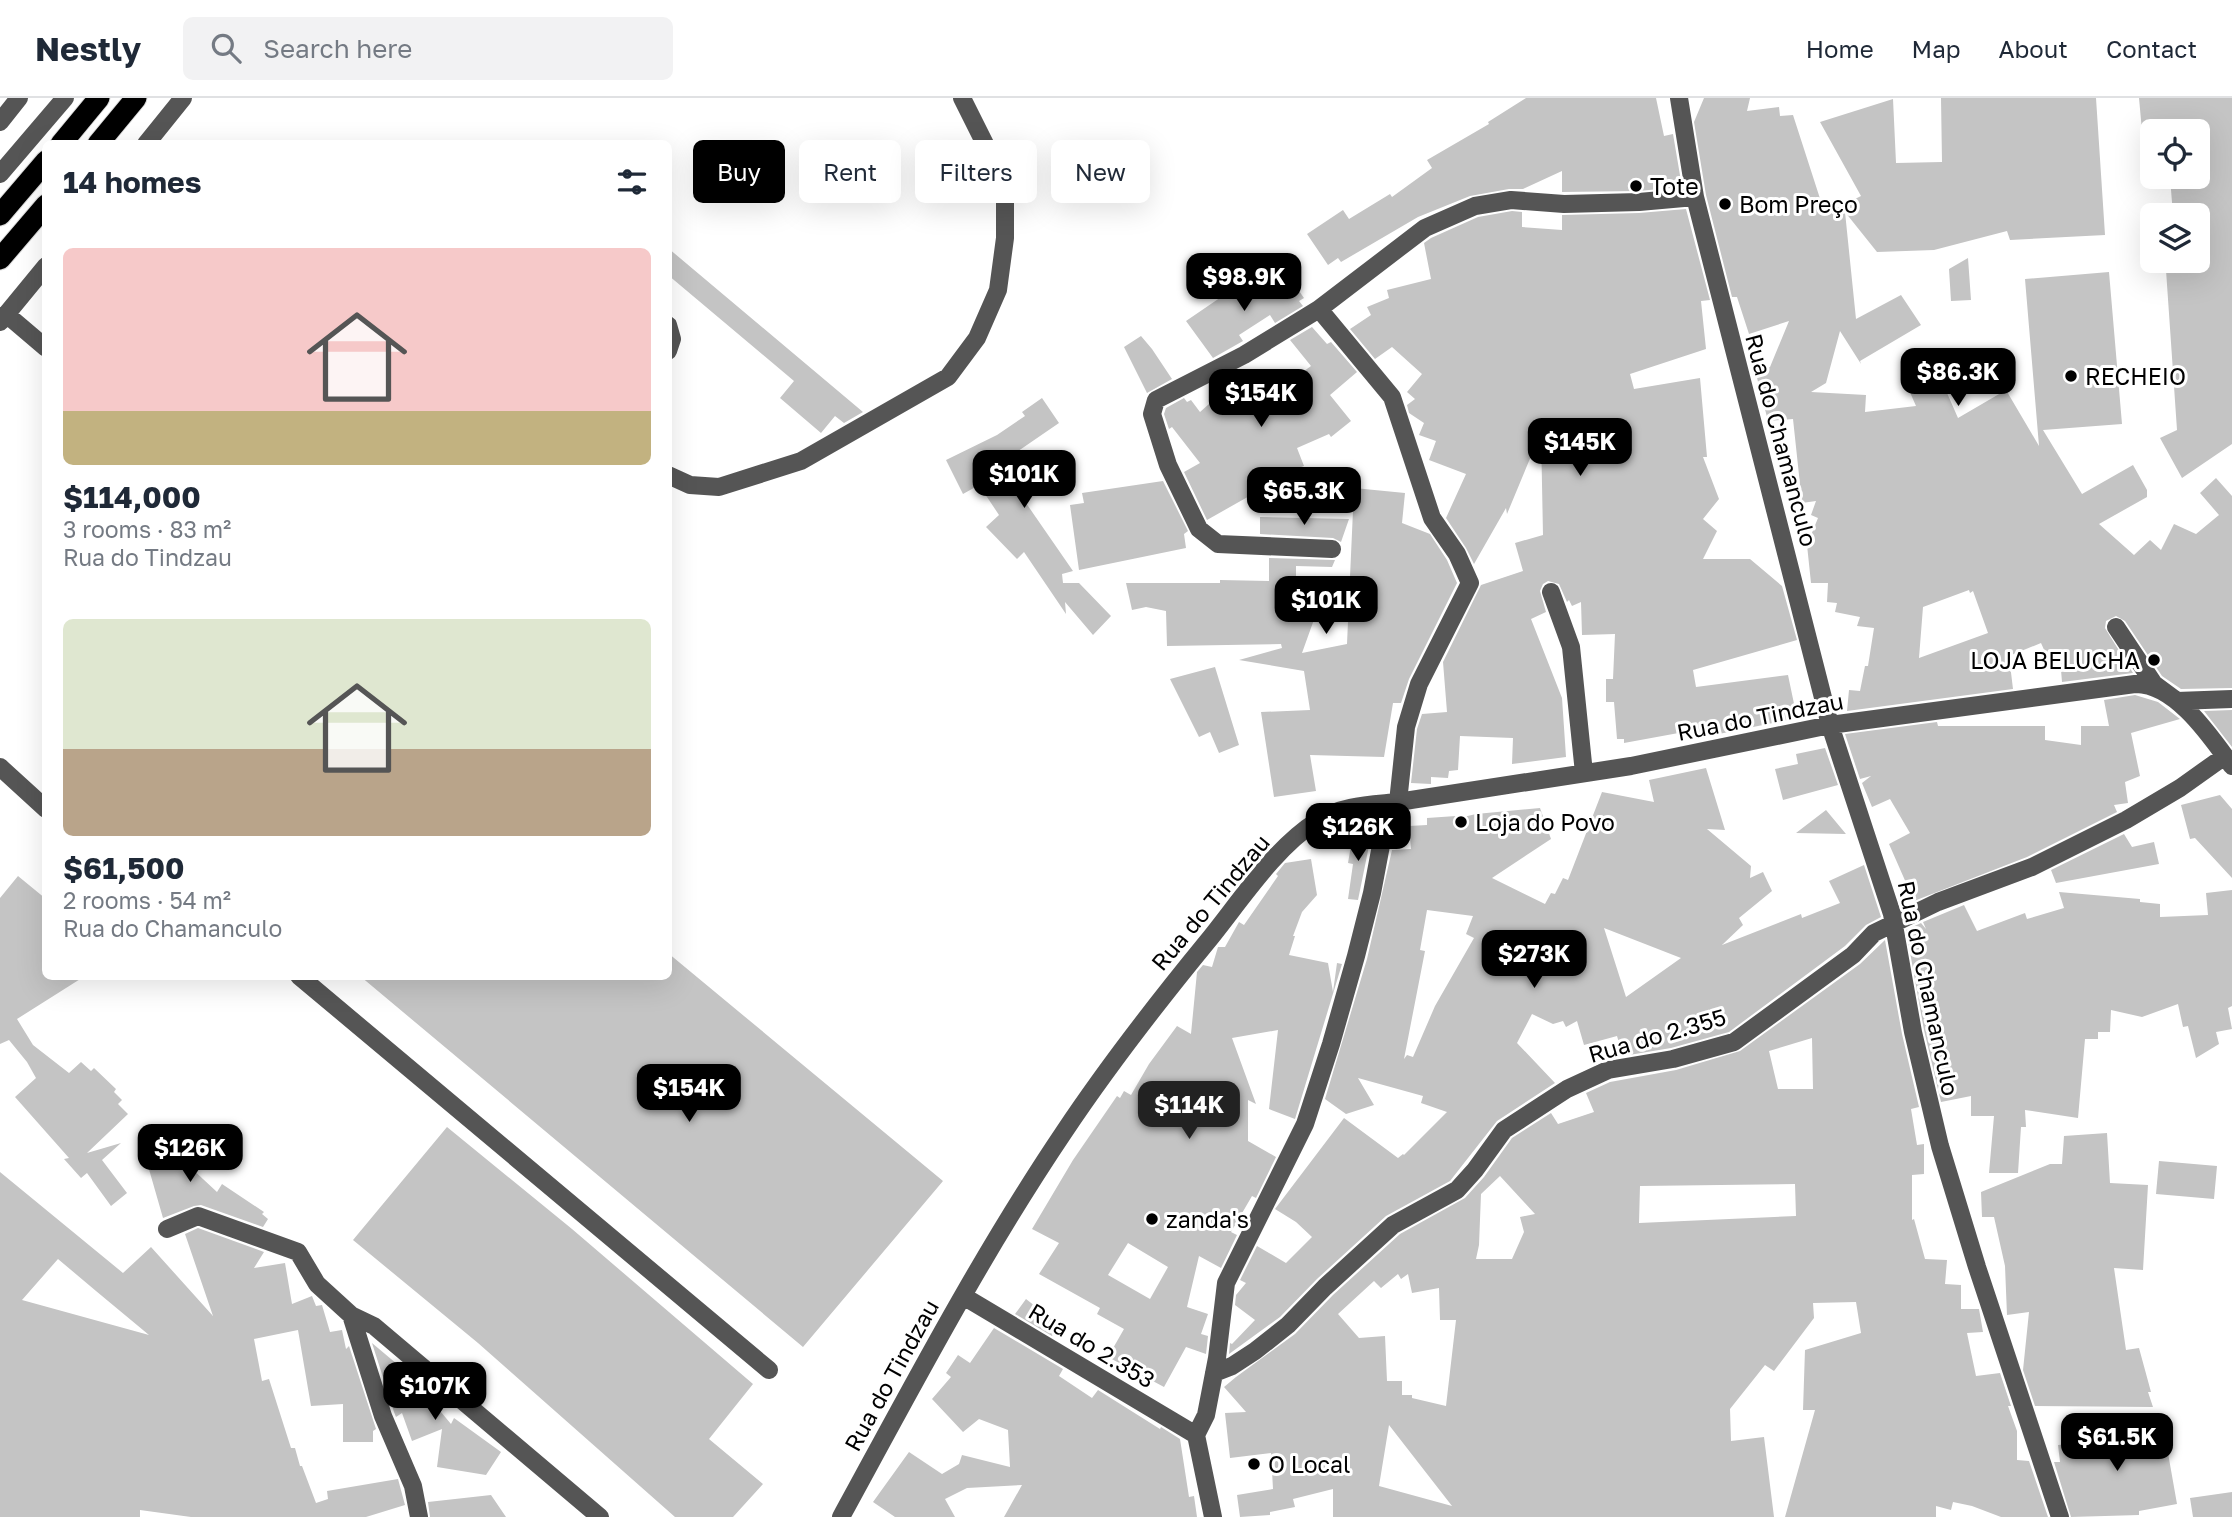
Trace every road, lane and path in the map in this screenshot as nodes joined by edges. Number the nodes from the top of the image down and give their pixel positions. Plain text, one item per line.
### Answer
1 (19, 98) edge
2 (99, 98) edge
3 (136, 98) edge
4 (183, 98) edge
5 (962, 98) edge
6 (1679, 98) edge
7 (62, 99) edge
8 (0, 122) edge
9 (64, 140) edge
10 (101, 140) edge
11 (149, 140) edge
12 (42, 167) edge
13 (0, 174) edge
14 (1695, 197) junction
15 (42, 210) edge
16 (0, 215) edge
17 (0, 259) edge
18 (42, 271) edge
19 (1318, 309) junction
20 (3, 318) edge
21 (42, 345) edge
22 (672, 477) edge
23 (1332, 549) dead end
24 (1550, 592) dead end
25 (2116, 627) dead end
26 (2232, 699) edge
27 (2177, 701) junction
28 (1830, 725) junction
29 (2228, 761) edge
30 (0, 767) edge
31 (1584, 773) junction
32 (1394, 802) junction
33 (42, 805) edge
34 (1894, 923) junction
35 (304, 980) edge
36 (167, 1228) dead end
37 (963, 1296) junction
38 (351, 1315) junction
39 (769, 1370) dead end
40 (1214, 1373) junction
41 (1196, 1435) junction
42 (419, 1517) edge
43 (600, 1517) edge
44 (841, 1517) edge
45 (1213, 1517) edge
46 (2060, 1517) edge

1 - 8 street
2 - 9 highway
3 - 10 highway
4 - 11 street
5 - 22 street
6 - 14 street
7 - 13 street
12 - 16 highway
14 - 19 street
14 - 28 street, Rua do Chamanculo
15 - 17 highway
18 - 20 street
19 - 23 street
19 - 32 street
20 - 21 street
24 - 31 street
25 - 27 street
26 - 27 street
27 - 28 street, Rua do Tindzau
27 - 29 street, Rua do Tindzau
28 - 31 street, Rua do Tindzau
28 - 34 street, Rua do Chamanculo
29 - 34 street, Rua do 2.355
30 - 33 street
31 - 32 street, Rua do Tindzau
32 - 37 street, Rua do Tindzau
32 - 40 street
34 - 40 street, Rua do 2.355
34 - 46 street, Rua do Chamanculo
35 - 39 street
36 - 38 street
37 - 41 street, Rua do 2.353
37 - 44 street, Rua do Tindzau
38 - 42 street
38 - 43 street
40 - 41 street
41 - 45 street

